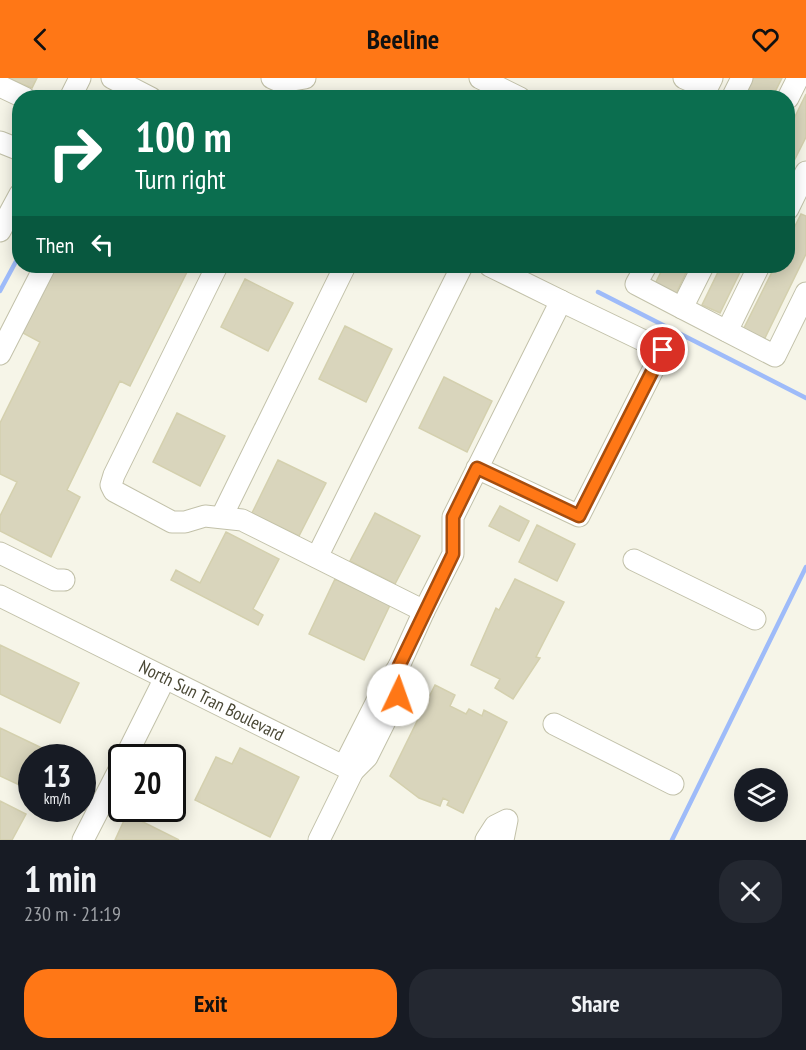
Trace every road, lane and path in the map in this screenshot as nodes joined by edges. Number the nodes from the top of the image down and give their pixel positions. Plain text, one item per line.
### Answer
1 (112, 78) edge
2 (272, 78) edge
3 (304, 78) edge
4 (480, 78) edge
5 (684, 78) edge
6 (712, 78) edge
7 (131, 90) edge
8 (504, 90) edge
9 (806, 172) edge
10 (795, 199) edge
11 (12, 209) edge
12 (0, 231) edge
13 (41, 273) edge
14 (214, 273) edge
15 (342, 273) edge
16 (459, 273) edge
17 (504, 273) edge
18 (642, 273) edge
19 (700, 273) edge
20 (756, 273) edge
21 (806, 293) edge
22 (561, 301) junction
23 (682, 308) junction
24 (727, 331) junction
25 (0, 354) edge
26 (477, 468) junction
27 (222, 516) junction
28 (0, 554) edge
29 (317, 557) junction
30 (634, 560) dead end
31 (64, 580) dead end
32 (0, 596) edge
33 (424, 610) junction
34 (755, 619) dead end
35 (165, 678) junction
36 (554, 724) dead end
37 (132, 744) edge
38 (349, 769) junction
39 (673, 784) dead end
40 (108, 791) edge
41 (83, 840) edge
42 (319, 840) edge
43 (486, 840) edge
44 (502, 840) edge

1 - 7 street
2 - 3 street
4 - 8 street
5 - 6 street
9 - 10 street
11 - 12 street
13 - 25 street
14 - 27 street
15 - 27 street
16 - 29 street
17 - 22 street
18 - 23 street
19 - 23 street
20 - 24 street
21 - 24 street
22 - 26 street
22 - 26 street
23 - 24 street
26 - 33 street
27 - 29 street
28 - 31 street
29 - 33 street
30 - 34 street
32 - 35 street, North Sun Tran Boulevard
33 - 38 street
35 - 37 street
35 - 38 street, North Sun Tran Boulevard
36 - 39 street
38 - 42 street
40 - 41 street
43 - 44 street

